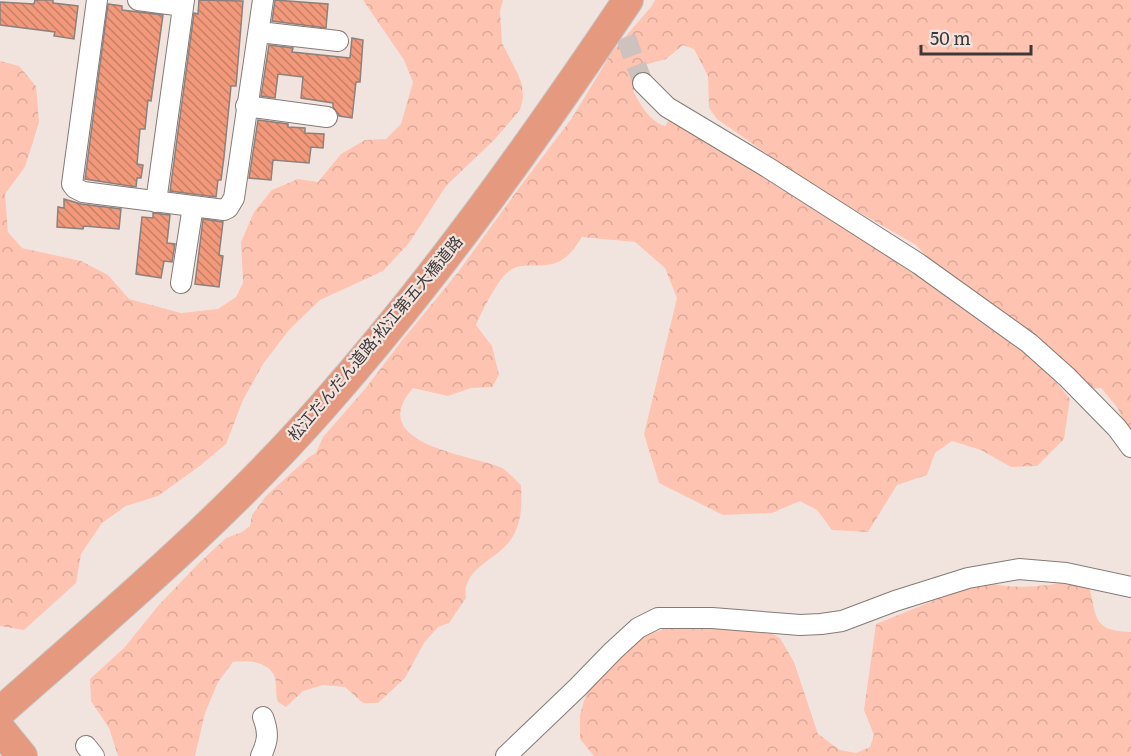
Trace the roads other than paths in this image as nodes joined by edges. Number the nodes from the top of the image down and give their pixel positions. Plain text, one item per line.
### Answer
1 (97, 0) edge
2 (138, 0) edge
3 (263, 0) edge
4 (628, 0) edge
5 (184, 3) edge
6 (259, 32) junction
7 (338, 41) dead end
8 (643, 82) tunnel mouth
9 (246, 106) junction
10 (327, 117) dead end
11 (156, 202) junction
12 (193, 206) junction
13 (181, 283) dead end
14 (1131, 447) edge
15 (1131, 588) edge
16 (0, 712) edge
17 (263, 717) dead end
18 (0, 729) edge
19 (22, 756) edge
20 (261, 756) edge
21 (506, 756) edge

1 - 11 street
2 - 5 street
3 - 6 street
4 - 16 highway, 松江だんだん道路;松江第五大橋道路
5 - 11 street
6 - 7 street
6 - 9 street
8 - 14 street
9 - 10 street
9 - 12 street
11 - 12 street
12 - 13 street
15 - 21 street
17 - 20 street
18 - 19 highway

